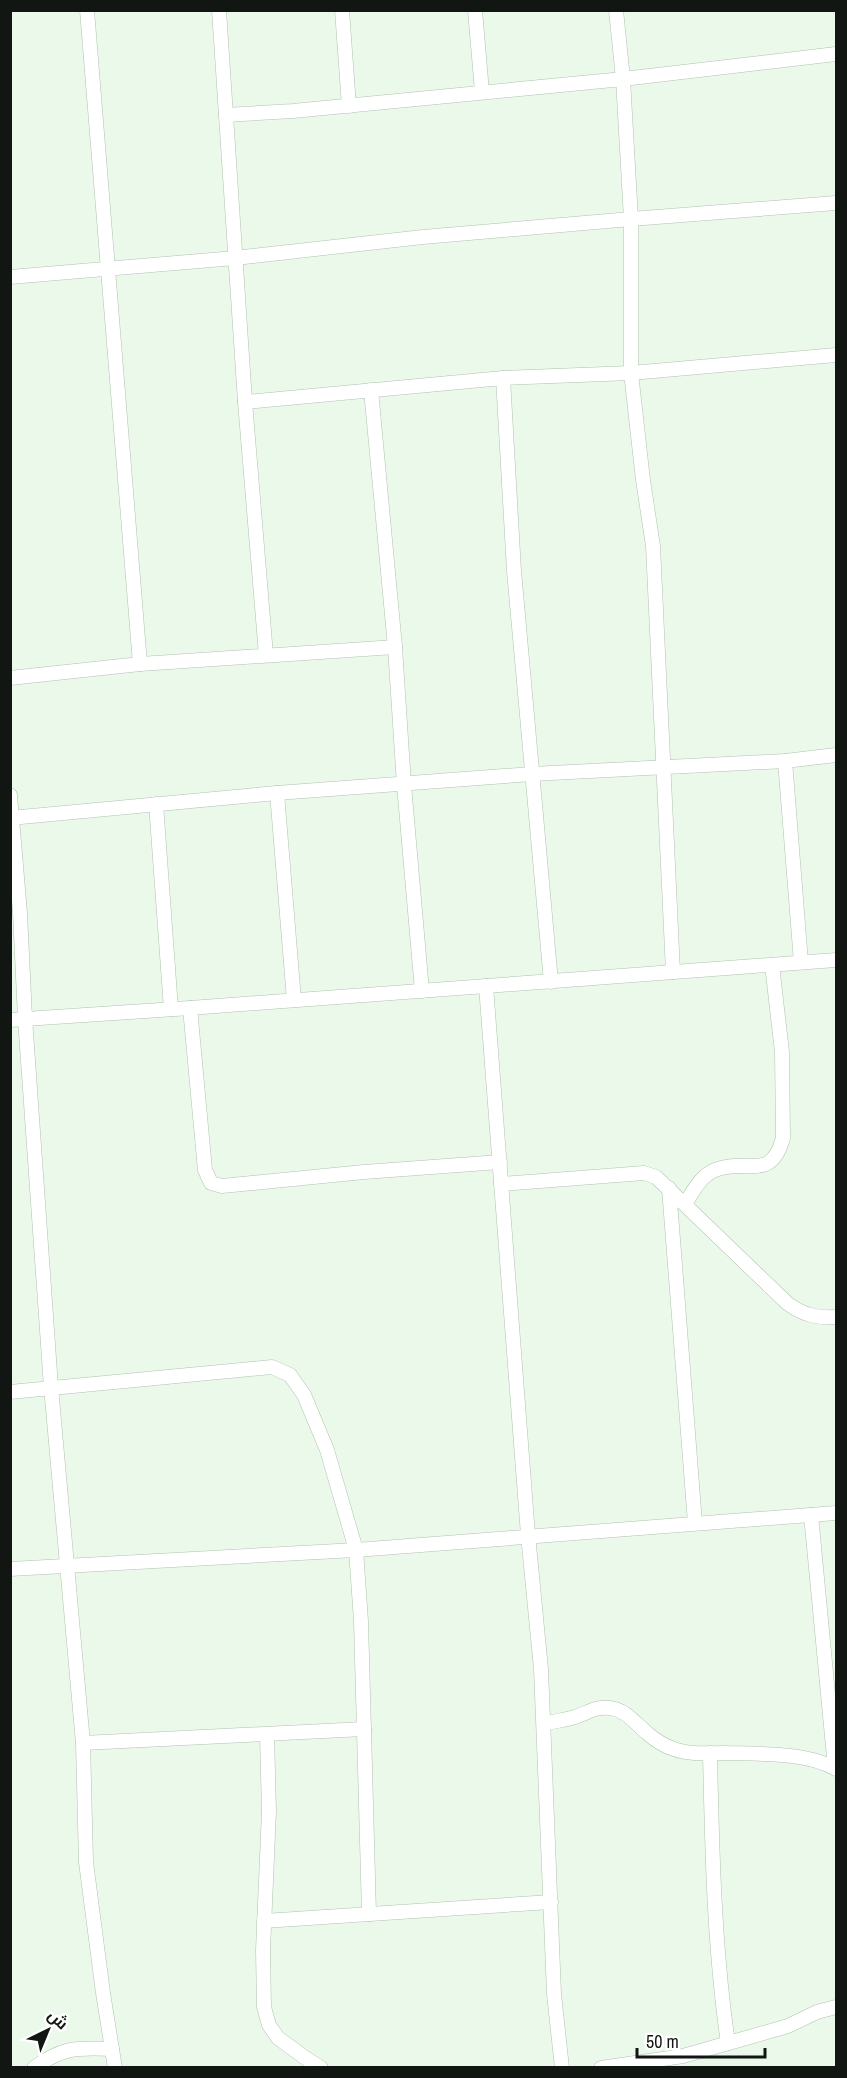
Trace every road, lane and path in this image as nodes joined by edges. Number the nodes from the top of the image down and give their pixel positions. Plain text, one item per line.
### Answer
1 (87, 10) edge
2 (219, 10) edge
3 (342, 10) edge
4 (475, 10) edge
5 (616, 10) edge
6 (837, 54) edge
7 (623, 79) junction
8 (482, 92) junction
9 (349, 106) junction
10 (226, 115) junction
11 (837, 203) edge
12 (631, 219) junction
13 (235, 258) junction
14 (109, 270) junction
15 (10, 277) edge
16 (837, 355) edge
17 (630, 373) junction
18 (503, 378) junction
19 (371, 390) junction
20 (244, 402) junction
21 (395, 647) junction
22 (266, 655) junction
23 (140, 664) junction
24 (10, 678) edge
25 (837, 755) edge
26 (784, 761) junction
27 (663, 768) junction
28 (532, 774) junction
29 (404, 784) junction
30 (277, 793) junction
31 (10, 795) edge
32 (156, 804) junction
33 (12, 818) edge
34 (837, 960) edge
35 (801, 963) junction
36 (772, 965) junction
37 (673, 972) junction
38 (551, 982) junction
39 (486, 986) junction
40 (422, 991) junction
41 (294, 1000) junction
42 (190, 1008) junction
43 (171, 1009) junction
44 (18, 1019) edge
45 (501, 1162) junction
46 (501, 1184) junction
47 (669, 1188) junction
48 (685, 1204) junction
49 (837, 1317) edge
50 (51, 1388) junction
51 (10, 1392) edge
52 (837, 1513) edge
53 (811, 1515) junction
54 (695, 1523) junction
55 (528, 1535) junction
56 (356, 1550) junction
57 (67, 1564) junction
58 (10, 1569) edge
59 (544, 1724) junction
60 (364, 1729) junction
61 (267, 1735) junction
62 (83, 1743) junction
63 (710, 1753) junction
64 (836, 1768) edge
65 (551, 1902) junction
66 (369, 1914) junction
67 (264, 1921) junction
68 (837, 2007) edge
69 (728, 2043) junction
70 (112, 2049) junction
71 (34, 2067) edge
72 (116, 2067) edge
73 (321, 2067) edge
74 (562, 2067) edge
75 (601, 2067) edge

1 - 14 street
2 - 10 street
3 - 9 street
4 - 8 street
5 - 7 street
6 - 7 street
7 - 8 street
7 - 12 street
8 - 9 street
9 - 10 street
10 - 13 street
11 - 12 street
12 - 13 street
12 - 17 street
13 - 14 street
13 - 20 street
14 - 15 street
14 - 23 street
16 - 17 street
17 - 18 street
17 - 27 street
18 - 19 street
18 - 28 street
19 - 20 street
19 - 21 street
20 - 22 street
21 - 22 street
21 - 29 street
22 - 23 street
23 - 24 street
25 - 26 street
26 - 27 street
26 - 35 street
27 - 28 street
27 - 37 street
28 - 29 street
28 - 38 street
29 - 30 street
29 - 40 street
30 - 32 street
30 - 41 street
31 - 33 street
32 - 33 street
32 - 43 street
33 - 44 street
34 - 35 street
35 - 36 street
36 - 37 street
36 - 48 street
37 - 38 street
38 - 39 street
39 - 40 street
39 - 45 street
40 - 41 street
41 - 42 street
42 - 43 street
42 - 45 street
43 - 44 street
44 - 50 street
45 - 46 street
46 - 47 street
46 - 55 street
47 - 48 street
47 - 54 street
48 - 49 street
50 - 51 street
50 - 56 street
50 - 57 street
52 - 53 street
53 - 54 street
53 - 64 street
54 - 55 street
55 - 56 street
55 - 59 street
56 - 57 street
56 - 60 street
57 - 58 street
57 - 62 street
59 - 63 street
59 - 65 street
60 - 61 street
60 - 66 street
61 - 62 street
61 - 67 street
62 - 70 street
63 - 64 street
63 - 69 street
65 - 66 street
65 - 74 street
66 - 67 street
67 - 73 street
68 - 69 street
69 - 75 street
70 - 71 street
70 - 72 street

